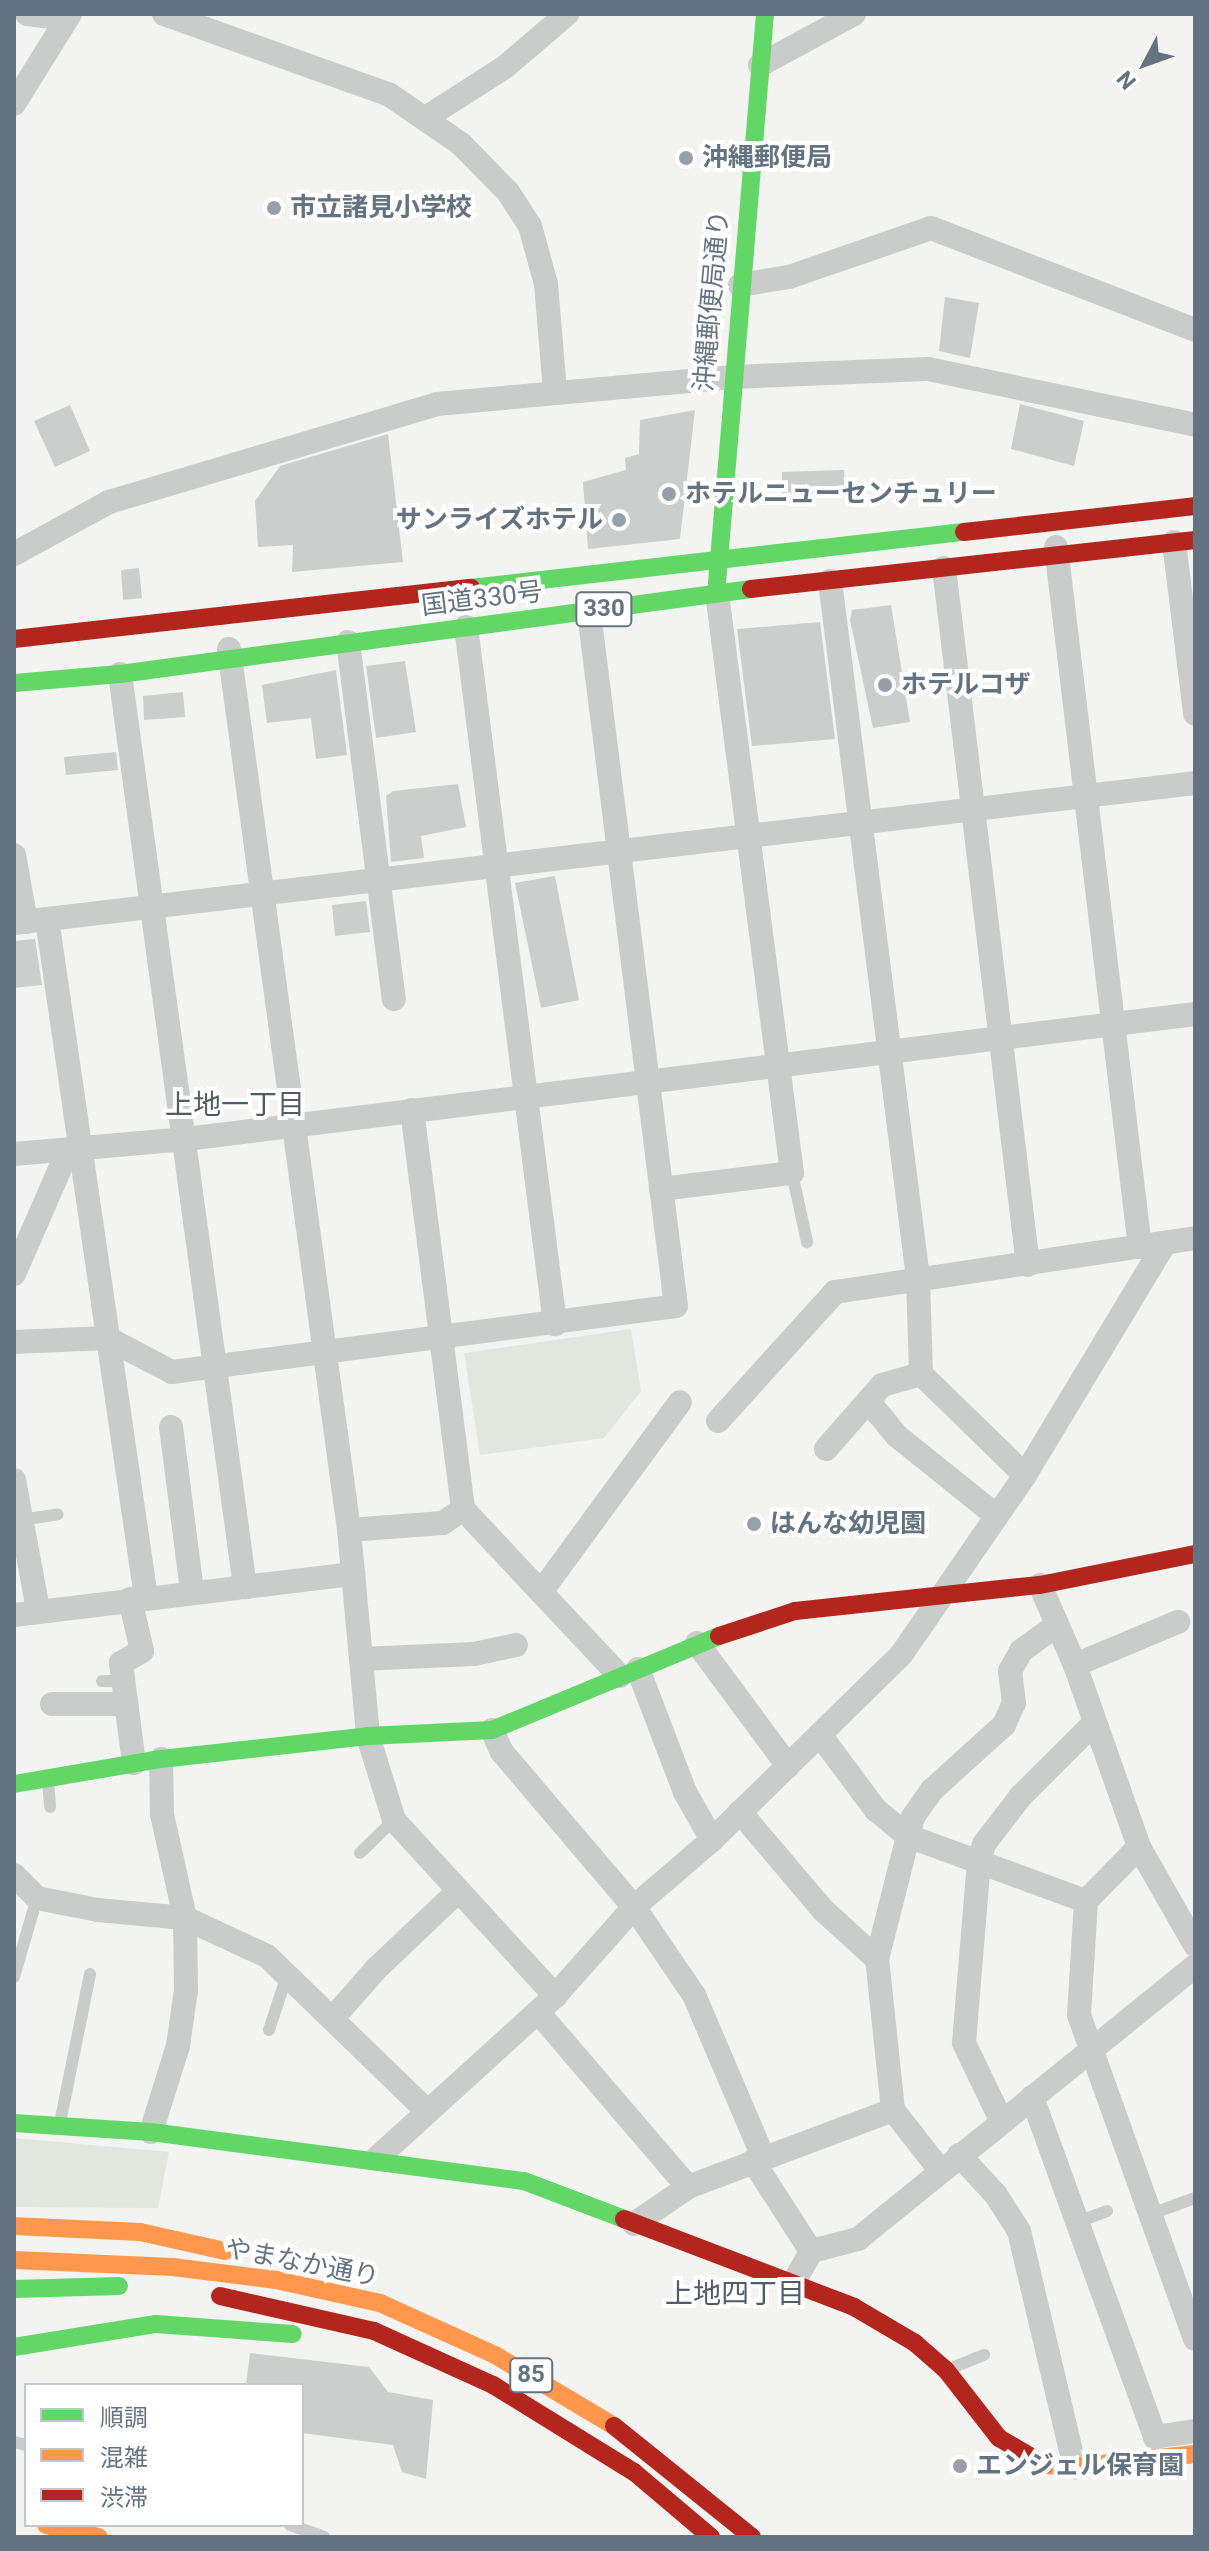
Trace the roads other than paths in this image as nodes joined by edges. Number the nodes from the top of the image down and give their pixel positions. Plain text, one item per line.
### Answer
1 (27, 14) edge
2 (164, 14) edge
3 (567, 14) edge
4 (765, 14) edge
5 (854, 14) edge
6 (69, 16) edge
7 (221, 23) edge
8 (760, 65) junction
9 (14, 104) edge
10 (427, 117) junction
11 (740, 285) junction
12 (1195, 330) edge
13 (731, 377) junction
14 (555, 392) junction
15 (1195, 425) edge
16 (1195, 506) edge
17 (1053, 520) junction
18 (1185, 541) edge
19 (1057, 553) junction
20 (14, 554) edge
21 (715, 559) junction
22 (944, 568) junction
23 (830, 581) junction
24 (717, 593) junction
25 (589, 612) junction
26 (229, 619) junction
27 (466, 627) junction
28 (14, 639) edge
29 (348, 642) junction
30 (229, 658) junction
31 (120, 674) junction
32 (14, 683) edge
33 (1195, 714) edge
34 (1195, 783) edge
35 (1085, 794) junction
36 (974, 806) junction
37 (858, 821) junction
38 (750, 833) junction
39 (617, 850) junction
40 (14, 855) edge
41 (495, 865) junction
42 (380, 879) junction
43 (265, 894) junction
44 (152, 904) junction
45 (29, 921) edge
46 (394, 999) dead end
47 (1195, 1014) edge
48 (1114, 1025) junction
49 (1001, 1038) junction
50 (891, 1054) junction
51 (780, 1065) junction
52 (647, 1080) junction
53 (524, 1096) junction
54 (412, 1110) junction
55 (296, 1124) junction
56 (186, 1139) junction
57 (78, 1150) junction
58 (14, 1154) edge
59 (792, 1173) junction
60 (661, 1189) junction
61 (1195, 1238) edge
62 (807, 1242) dead end
63 (1165, 1243) junction
64 (1140, 1247) junction
65 (1028, 1265) junction
66 (14, 1274) edge
67 (918, 1278) junction
68 (555, 1324) junction
69 (107, 1338) junction
70 (440, 1340) junction
71 (14, 1342) edge
72 (324, 1354) junction
73 (215, 1367) junction
74 (921, 1374) junction
75 (868, 1401) junction
76 (680, 1402) dead end
77 (718, 1421) dead end
78 (171, 1427) dead end
79 (826, 1449) dead end
80 (1025, 1475) junction
81 (14, 1480) edge
82 (463, 1509) junction
83 (58, 1514) dead end
84 (997, 1516) junction
85 (22, 1520) junction
86 (349, 1530) junction
87 (1195, 1554) edge
88 (354, 1574) junction
89 (1040, 1585) junction
90 (245, 1587) junction
91 (192, 1592) junction
92 (541, 1592) junction
93 (946, 1592) junction
94 (138, 1598) junction
95 (26, 1612) edge
96 (1178, 1622) dead end
97 (1057, 1625) junction
98 (697, 1643) junction
99 (516, 1645) dead end
100 (361, 1659) junction
101 (1075, 1665) junction
102 (629, 1673) junction
103 (117, 1689) junction
104 (52, 1704) dead end
105 (1092, 1725) junction
106 (492, 1730) junction
107 (820, 1735) junction
108 (368, 1736) junction
109 (161, 1759) junction
110 (134, 1763) junction
111 (788, 1766) junction
112 (47, 1779) junction
113 (14, 1784) edge
114 (50, 1807) dead end
115 (740, 1812) junction
116 (394, 1820) junction
117 (908, 1836) junction
118 (712, 1840) junction
119 (1139, 1847) junction
120 (360, 1853) dead end
121 (979, 1862) junction
122 (14, 1875) edge
123 (457, 1892) junction
124 (37, 1898) junction
125 (1086, 1901) junction
126 (634, 1907) junction
127 (185, 1918) junction
128 (1195, 1945) edge
129 (877, 1959) junction
130 (1195, 1966) edge
131 (90, 1974) dead end
132 (287, 1975) junction
133 (14, 1977) edge
134 (547, 2004) junction
135 (333, 2018) junction
136 (269, 2030) dead end
137 (1093, 2049) junction
138 (1032, 2097) junction
139 (893, 2110) junction
140 (428, 2112) junction
141 (1002, 2122) junction
142 (14, 2123) edge
143 (60, 2123) junction
144 (151, 2132) junction
145 (376, 2159) junction
146 (758, 2159) junction
147 (950, 2162) junction
148 (688, 2187) junction
149 (1195, 2198) edge
150 (1107, 2211) dead end
151 (1151, 2214) junction
152 (1077, 2222) junction
153 (634, 2224) junction
154 (14, 2226) edge
155 (811, 2251) junction
156 (14, 2260) edge
157 (276, 2280) junction
158 (793, 2284) junction
159 (133, 2287) dead end
160 (14, 2289) edge
161 (203, 2293) dead end
162 (1195, 2339) edge
163 (14, 2347) edge
164 (984, 2355) dead end
165 (946, 2370) junction
166 (493, 2385) junction
167 (1195, 2431) edge
168 (1195, 2454) edge
169 (1075, 2467) junction
170 (55, 2527) edge
171 (296, 2527) edge
172 (99, 2537) edge
173 (324, 2537) edge
174 (711, 2537) edge
175 (752, 2537) edge

1 - 6 street
2 - 7 street
3 - 10 street
4 - 8 main road, 沖縄郵便局通り
5 - 8 street
6 - 9 street
7 - 10 street
8 - 11 main road, 沖縄郵便局通り
10 - 14 street
11 - 12 street
11 - 13 main road, 沖縄郵便局通り
13 - 14 street
13 - 15 street
13 - 21 main road, 沖縄郵便局通り
14 - 20 street
16 - 17 main road, 国道330号 / 330
17 - 19 street
17 - 21 main road, 国道330号 / 330
18 - 19 main road, 国道330号 / 330
18 - 33 street
19 - 22 main road, 国道330号 / 330
19 - 35 street
21 - 24 main road, 沖縄郵便局通り
21 - 26 main road, 国道330号 / 330
22 - 23 main road, 国道330号 / 330
22 - 36 street
23 - 24 main road, 国道330号 / 330
23 - 37 street
24 - 25 main road, 国道330号 / 330
24 - 38 street
25 - 27 main road, 国道330号 / 330
25 - 39 street
26 - 28 main road, 国道330号 / 330
26 - 30 street
27 - 29 main road, 国道330号 / 330
27 - 41 street
29 - 30 main road, 国道330号 / 330
29 - 42 street
30 - 31 main road, 国道330号 / 330
30 - 43 street
31 - 32 main road, 国道330号 / 330
31 - 44 street
34 - 35 street
35 - 36 street
35 - 48 street
36 - 37 street
36 - 49 street
37 - 38 street
37 - 50 street
38 - 39 street
38 - 51 street
39 - 41 street
39 - 52 street
40 - 45 street
41 - 42 street
41 - 53 street
42 - 43 street
42 - 46 street
43 - 44 street
43 - 55 street
44 - 45 street
44 - 56 street
45 - 57 street
47 - 48 street
48 - 49 street
48 - 64 street
49 - 50 street
49 - 65 street
50 - 51 street
50 - 67 street
51 - 52 street
51 - 59 street
52 - 53 street
52 - 60 street
53 - 54 street
53 - 68 street
54 - 55 street
54 - 70 street
55 - 56 street
55 - 72 street
56 - 57 street
56 - 73 street
57 - 58 street
57 - 66 street
57 - 69 street
59 - 60 street
59 - 62 lane
60 - 68 street
61 - 63 street
63 - 64 street
63 - 80 street
64 - 65 street
65 - 67 street
67 - 74 street
67 - 77 street
68 - 70 street
69 - 71 street
69 - 73 street
69 - 94 street
70 - 72 street
70 - 82 street
72 - 73 street
72 - 86 street
73 - 90 street
74 - 75 street
74 - 80 street
75 - 79 street
75 - 84 street
76 - 92 street
78 - 91 street
80 - 84 street
81 - 85 street
82 - 86 street
82 - 92 street
83 - 85 lane
84 - 93 street
85 - 95 street
86 - 88 street
87 - 89 main road
88 - 90 street
88 - 100 street
89 - 93 main road
89 - 97 street
90 - 91 street
91 - 94 street
92 - 102 street
93 - 98 main road
93 - 107 street
94 - 95 street
94 - 103 street
96 - 101 street
97 - 101 street
97 - 117 street
98 - 102 main road
98 - 111 street
99 - 100 street
100 - 108 street
101 - 105 street
102 - 106 main road
102 - 118 street
103 - 104 street
103 - 110 street
105 - 119 street
105 - 121 street
106 - 108 main road
106 - 126 street
107 - 111 street
107 - 117 street
108 - 109 main road
108 - 116 street
109 - 110 main road
109 - 127 street
110 - 112 main road
111 - 115 street
112 - 113 main road
112 - 114 lane
115 - 118 street
115 - 129 street
116 - 120 lane
116 - 123 street
117 - 121 street
117 - 129 street
118 - 126 street
119 - 125 street
119 - 128 street
121 - 125 street
121 - 141 street
122 - 124 street
123 - 134 street
123 - 135 street
124 - 127 street
124 - 133 lane
125 - 137 street
126 - 134 street
126 - 146 street
127 - 132 street
127 - 144 street
129 - 139 street
130 - 137 street
131 - 143 lane
132 - 135 street
132 - 136 lane
134 - 140 street
134 - 148 street
135 - 140 street
137 - 138 street
137 - 151 street
138 - 141 street
138 - 152 street
139 - 146 street
139 - 147 street
140 - 145 street
141 - 147 street
142 - 143 main road
143 - 144 main road
144 - 145 main road
145 - 153 main road
146 - 148 street
146 - 155 street
147 - 155 street
147 - 169 street
148 - 153 street
149 - 151 lane
150 - 152 lane
151 - 162 street
152 - 167 street
153 - 158 main road
154 - 157 main road
155 - 158 street
156 - 157 main road, やまなか通り / 85
157 - 175 main road, やまなか通り / 85
158 - 165 main road
159 - 160 main road
161 - 166 main road, やまなか通り / 85
163 - 166 main road
164 - 165 lane
165 - 169 main road
166 - 174 main road, やまなか通り / 85
168 - 169 main road
170 - 172 main road
171 - 173 lane

